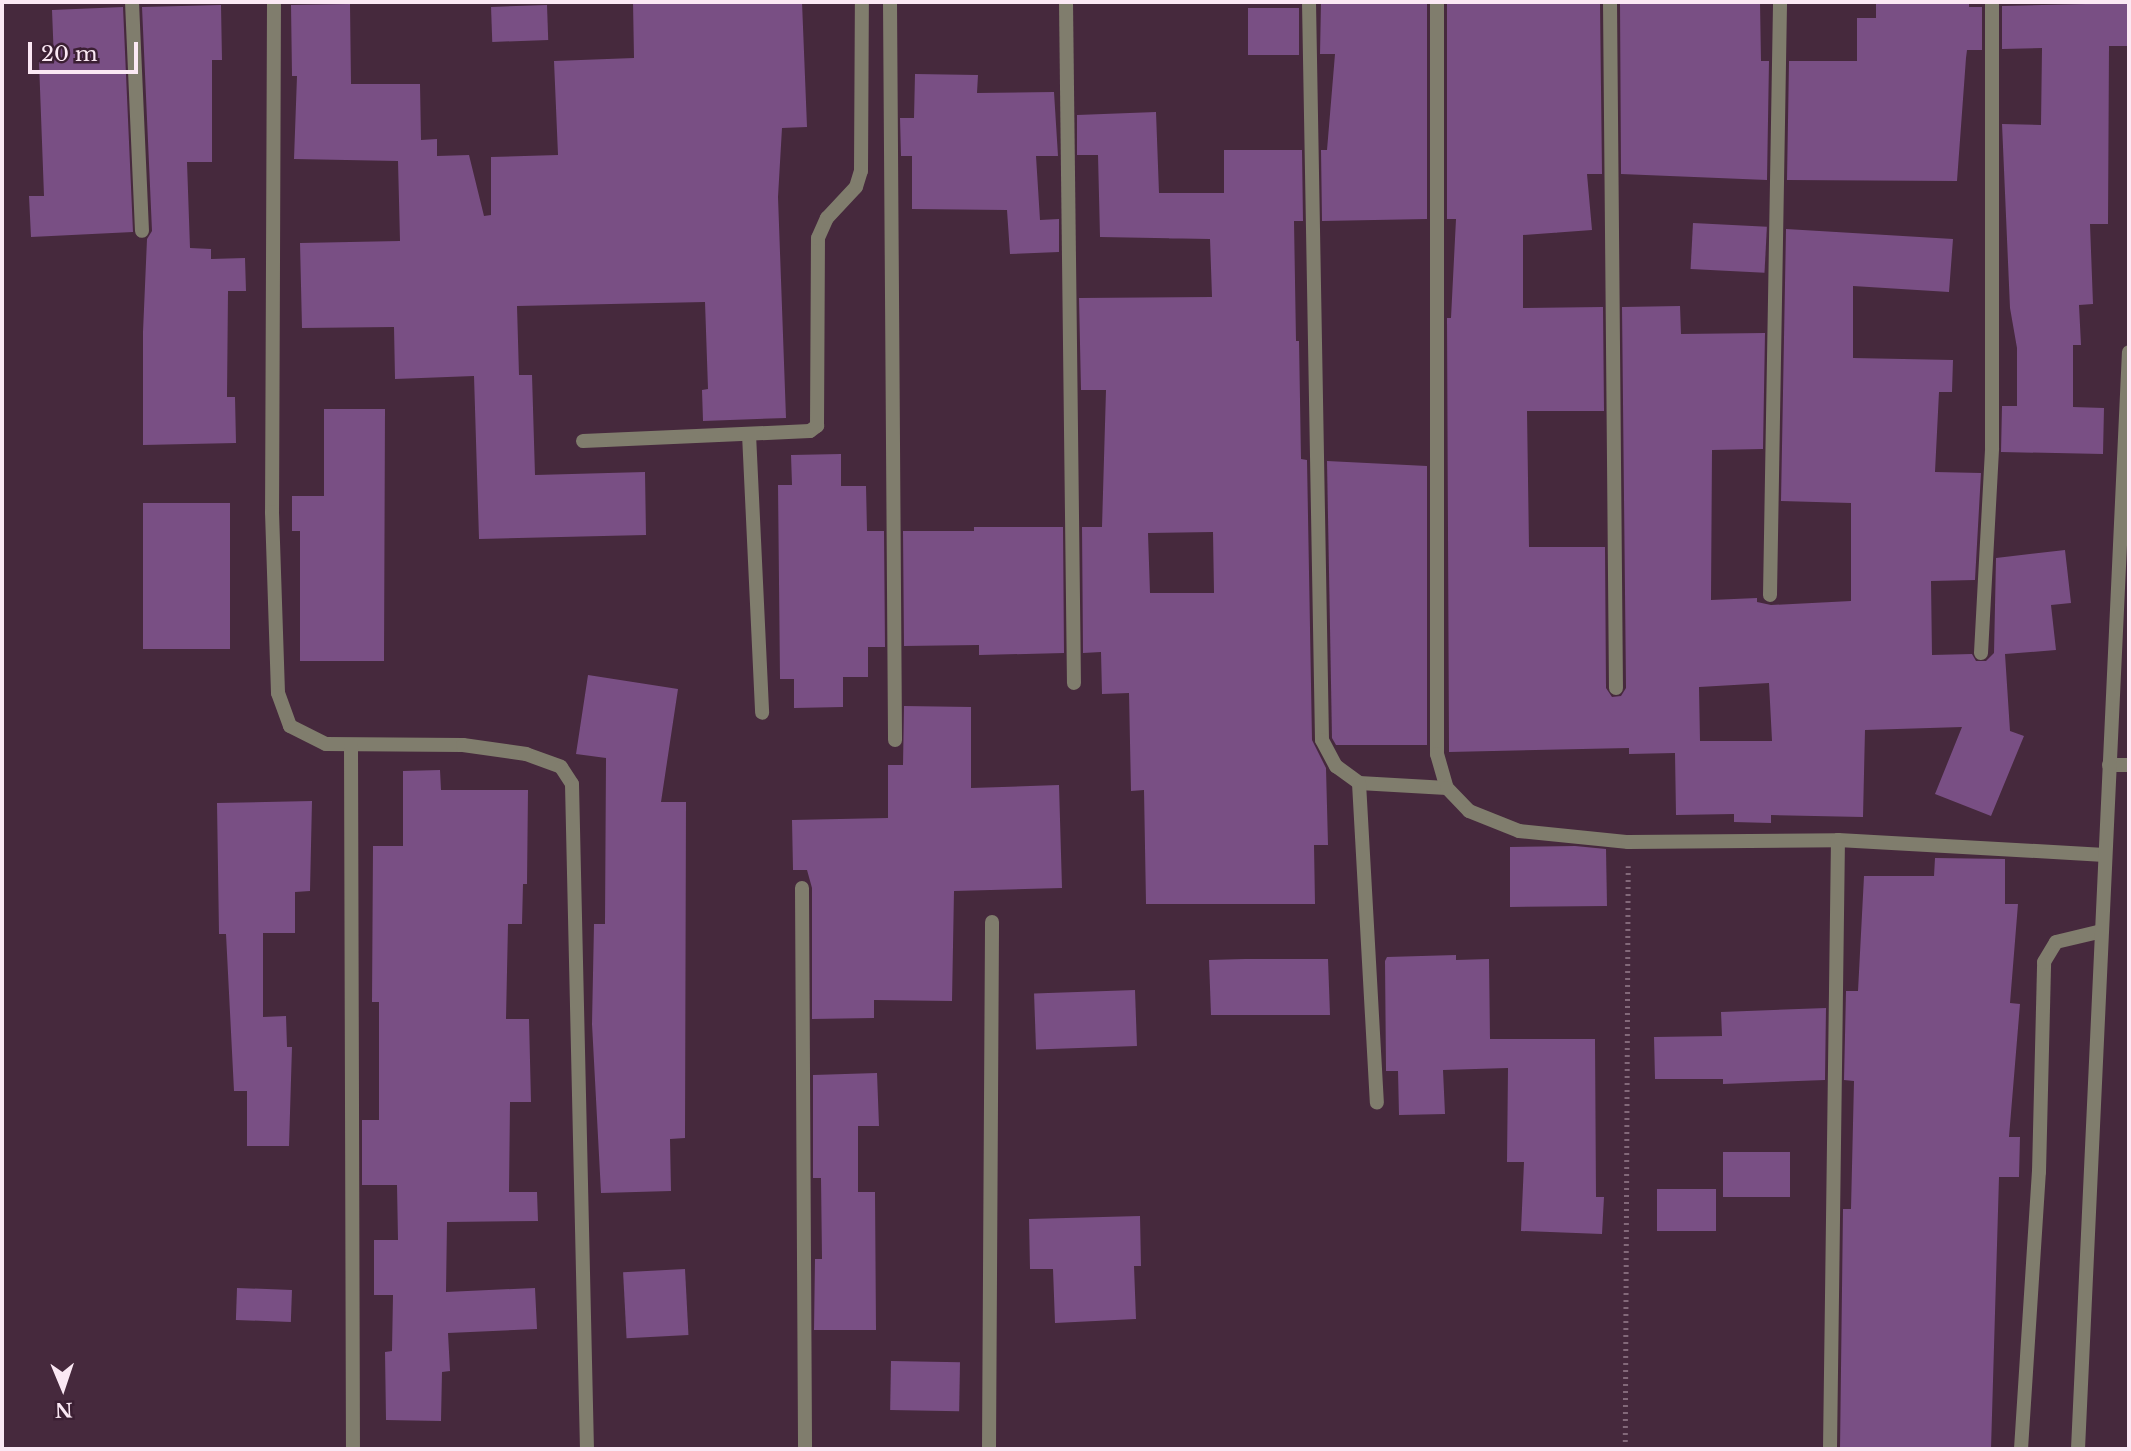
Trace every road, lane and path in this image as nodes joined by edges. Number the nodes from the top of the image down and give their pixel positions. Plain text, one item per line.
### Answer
1 (132, 2) edge
2 (274, 2) edge
3 (862, 2) edge
4 (890, 2) edge
5 (1066, 2) edge
6 (1309, 2) edge
7 (1437, 2) edge
8 (1610, 2) edge
9 (1780, 2) edge
10 (1992, 2) edge
11 (142, 232) dead end
12 (2129, 352) edge
13 (749, 434) junction
14 (583, 441) dead end
15 (2125, 500) edge
16 (1770, 595) dead end
17 (1981, 653) dead end
18 (1074, 683) dead end
19 (1616, 688) dead end
20 (762, 713) dead end
21 (895, 740) dead end
22 (351, 746) junction
23 (2109, 765) junction
24 (2129, 765) edge
25 (1359, 783) junction
26 (1447, 788) junction
27 (1838, 840) junction
28 (1628, 842) junction
29 (2105, 855) junction
30 (802, 888) dead end
31 (992, 922) dead end
32 (2102, 931) junction
33 (1377, 1102) dead end
34 (353, 1449) edge
35 (587, 1449) edge
36 (806, 1449) edge
37 (989, 1449) edge
38 (1625, 1449) edge
39 (1830, 1449) edge
40 (2021, 1449) edge
41 (2078, 1449) edge

1 - 11 street
2 - 22 street
3 - 13 street
4 - 21 street
5 - 18 street
6 - 25 street
7 - 26 street
8 - 19 street
9 - 16 street
10 - 17 street
12 - 15 street
13 - 14 street
13 - 20 street
15 - 23 street
22 - 34 street
22 - 35 street
23 - 24 street
23 - 29 street
25 - 26 street
25 - 33 street
26 - 28 street
27 - 28 street
27 - 29 street
27 - 39 street
28 - 38 path
29 - 32 street
30 - 36 street
31 - 37 street
32 - 40 street
32 - 41 street

